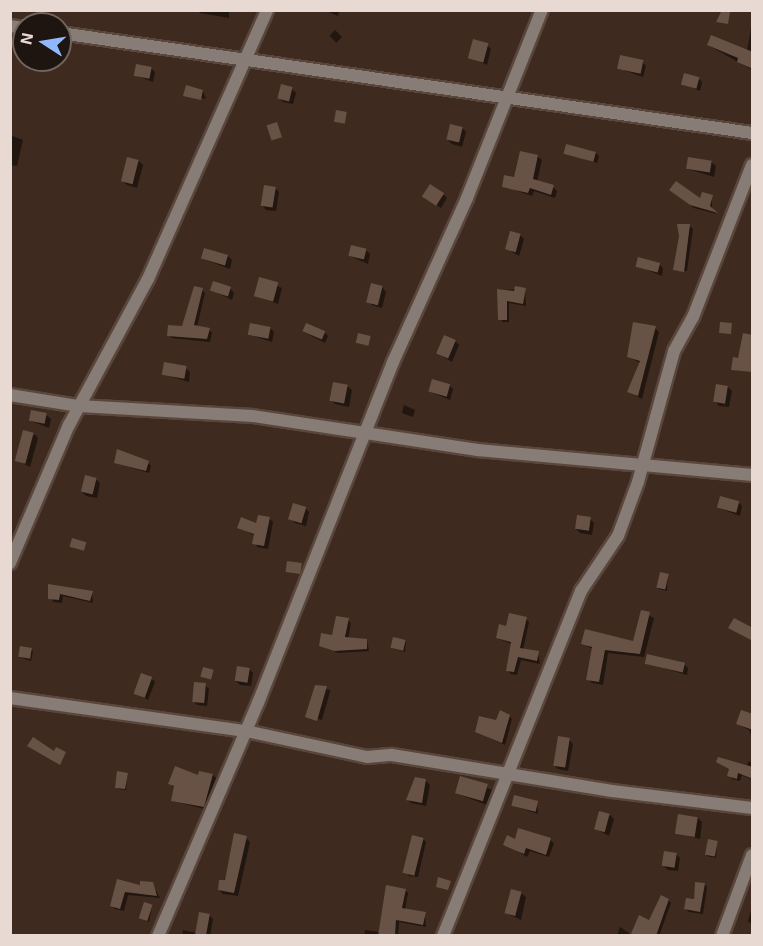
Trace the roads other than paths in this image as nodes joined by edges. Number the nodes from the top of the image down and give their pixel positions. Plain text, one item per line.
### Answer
1 (267, 10) edge
2 (542, 10) edge
3 (72, 35) edge
4 (246, 59) junction
5 (508, 97) junction
6 (753, 133) edge
7 (753, 165) edge
8 (10, 395) edge
9 (80, 406) junction
10 (364, 433) junction
11 (643, 464) junction
12 (753, 475) edge
13 (10, 563) edge
14 (10, 698) edge
15 (246, 731) junction
16 (508, 773) junction
17 (753, 808) edge
18 (753, 855) edge
19 (158, 936) edge
20 (443, 936) edge
21 (722, 936) edge

1 - 4 street
2 - 5 street
3 - 4 street
4 - 5 street
4 - 9 street
5 - 6 street
5 - 10 street
7 - 11 street
8 - 9 street
9 - 10 street
9 - 13 street
10 - 11 street
10 - 15 street
11 - 12 street
11 - 16 street
14 - 15 street
15 - 16 street
15 - 19 street
16 - 17 street
16 - 20 street
18 - 21 street

